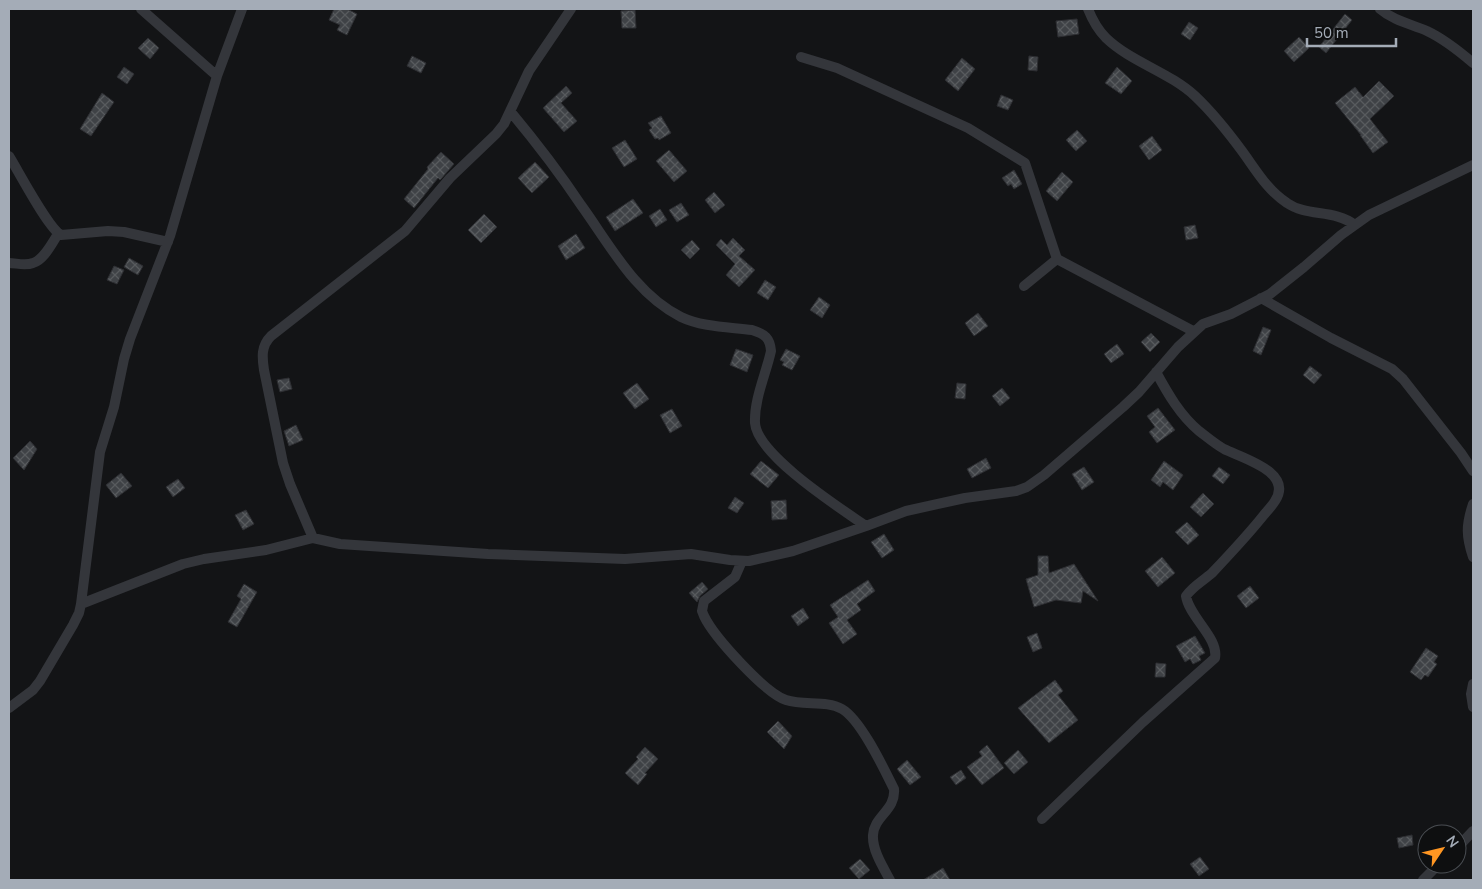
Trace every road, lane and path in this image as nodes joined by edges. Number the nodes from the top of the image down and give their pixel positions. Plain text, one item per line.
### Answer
1 (141, 9) edge
2 (242, 9) edge
3 (571, 9) edge
4 (1088, 9) edge
5 (1380, 9) edge
6 (801, 57) dead end
7 (1473, 63) edge
8 (216, 76) junction
9 (510, 111) junction
10 (9, 156) edge
11 (1473, 165) edge
12 (1355, 225) junction
13 (58, 234) junction
14 (168, 242) junction
15 (1057, 259) junction
16 (9, 263) edge
17 (1024, 286) dead end
18 (1261, 298) junction
19 (1193, 332) junction
20 (1156, 372) junction
21 (1473, 471) edge
22 (1473, 504) edge
23 (866, 526) junction
24 (312, 538) junction
25 (1473, 557) edge
26 (742, 561) junction
27 (81, 604) junction
28 (1473, 684) edge
29 (9, 708) edge
30 (1473, 708) edge
31 (1042, 818) dead end
32 (890, 880) edge

1 - 8 street
2 - 8 street
3 - 9 street
4 - 12 street
5 - 7 street
6 - 15 street
8 - 14 street
9 - 23 street
9 - 24 street
10 - 13 street
11 - 12 street
12 - 18 street
13 - 14 street
13 - 16 street
14 - 27 street
15 - 17 street
15 - 19 street
18 - 19 street
18 - 21 street
19 - 20 street
20 - 23 street
20 - 31 street
22 - 25 street
23 - 26 street
24 - 26 street
24 - 27 street
26 - 32 street
27 - 29 street
28 - 30 street

